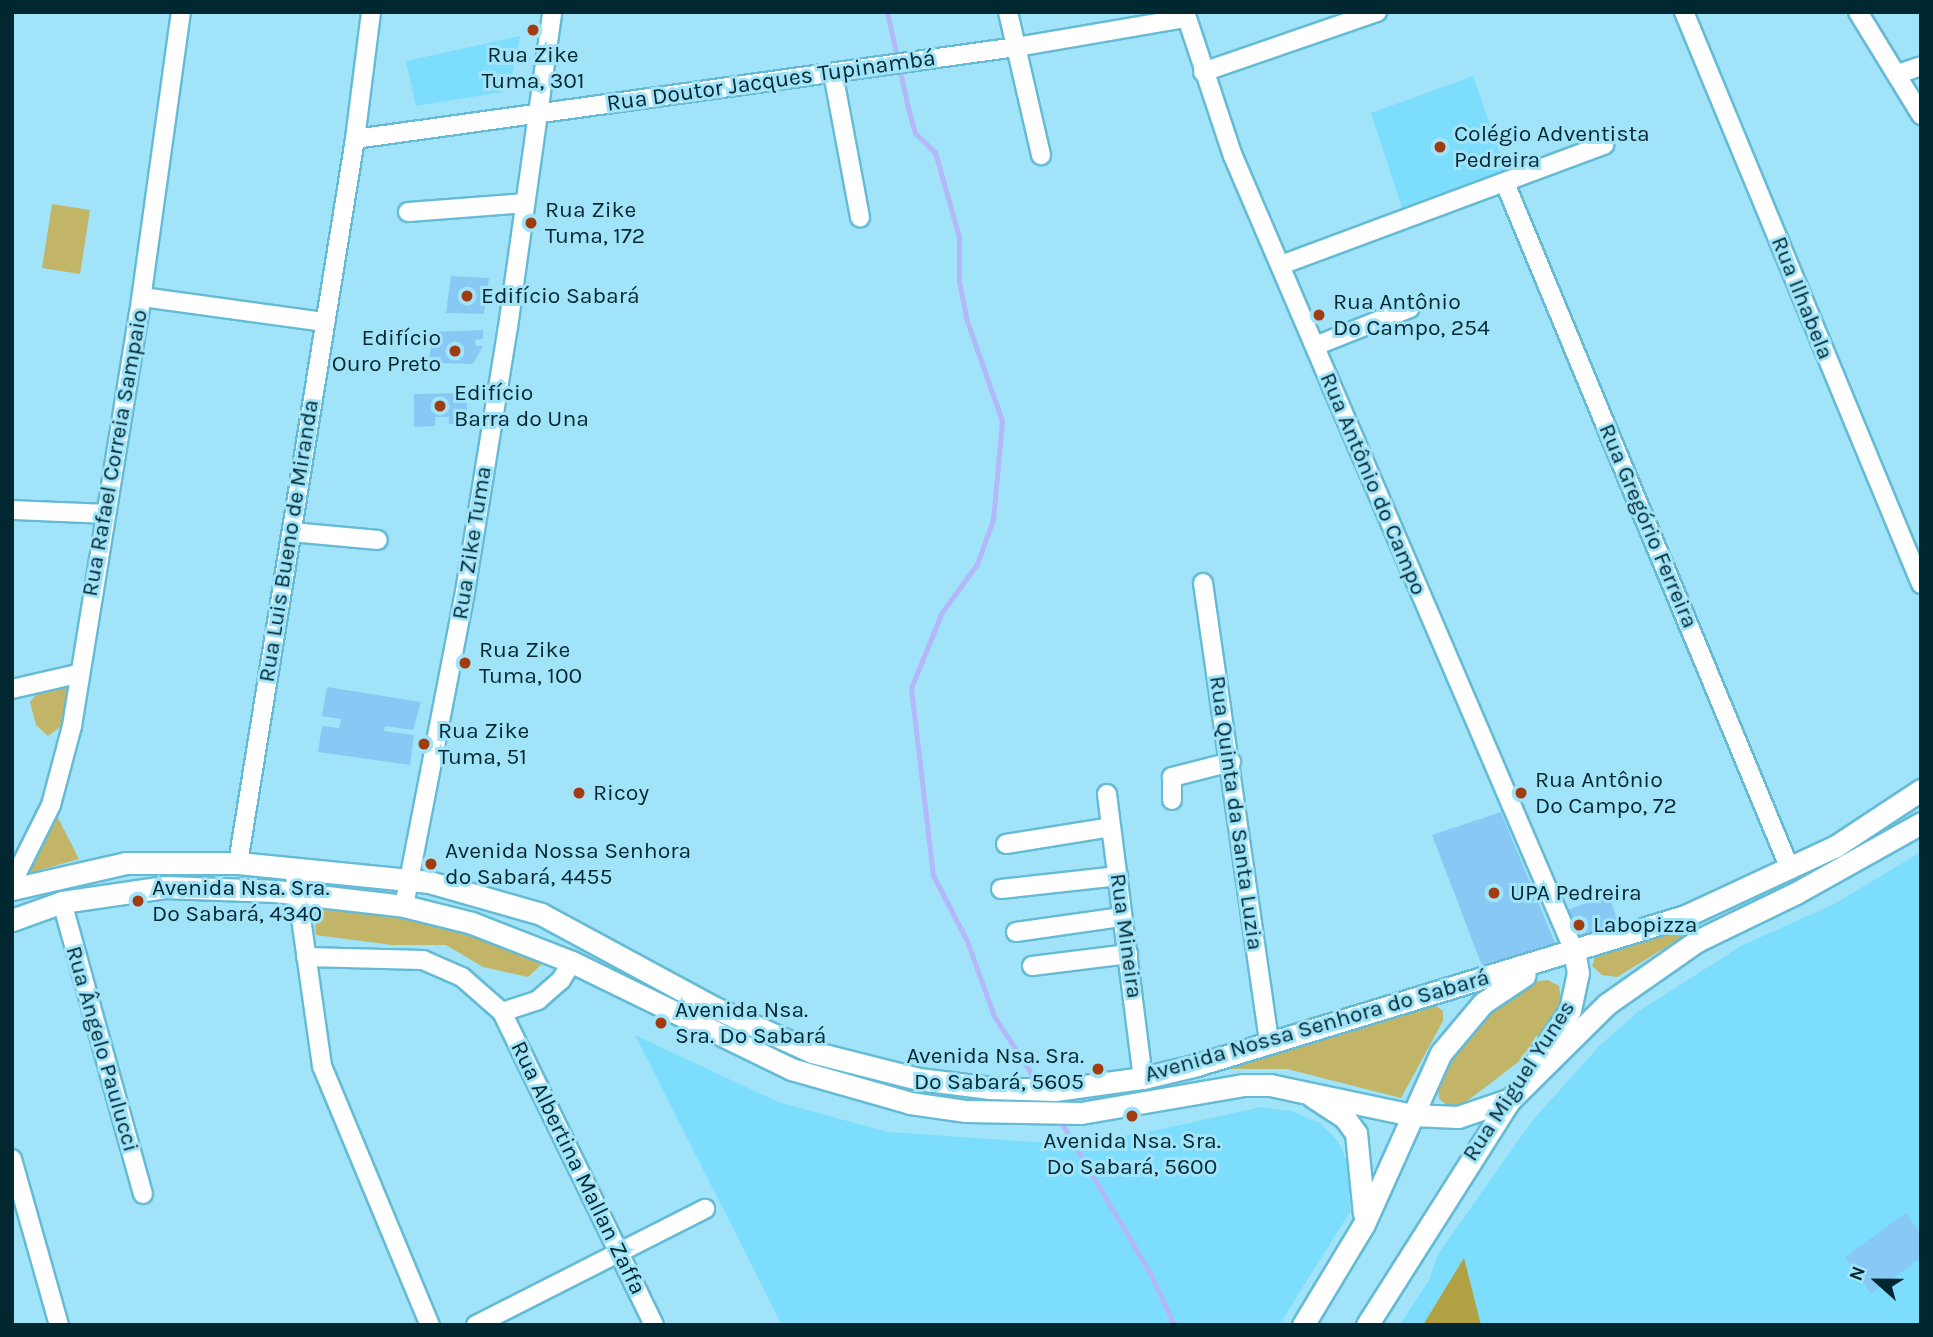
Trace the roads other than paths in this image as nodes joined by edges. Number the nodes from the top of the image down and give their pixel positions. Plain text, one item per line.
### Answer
1 (181, 12) edge
2 (371, 12) edge
3 (552, 12) edge
4 (1008, 12) edge
5 (1377, 12) edge
6 (1684, 12) edge
7 (1858, 12) edge
8 (1186, 15) edge
9 (1016, 47) junction
10 (1921, 66) edge
11 (1203, 72) junction
12 (833, 73) junction
13 (1898, 74) junction
14 (538, 114) junction
15 (1921, 115) edge
16 (355, 139) junction
17 (1604, 145) dead end
18 (1041, 155) dead end
19 (1505, 183) junction
20 (524, 203) junction
21 (408, 212) dead end
22 (860, 217) dead end
23 (1281, 265) junction
24 (142, 298) junction
25 (1410, 309) dead end
26 (325, 322) junction
27 (1315, 346) junction
28 (12, 510) edge
29 (106, 514) junction
30 (292, 532) junction
31 (378, 540) dead end
32 (1203, 583) dead end
33 (1921, 584) edge
34 (77, 674) junction
35 (12, 689) edge
36 (1231, 762) junction
37 (1921, 790) edge
38 (1107, 794) dead end
39 (1172, 800) dead end
40 (1921, 823) edge
41 (1111, 827) junction
42 (1006, 844) dead end
43 (238, 863) junction
44 (294, 869) junction
45 (1790, 869) junction
46 (1118, 876) junction
47 (411, 880) junction
48 (12, 883) edge
49 (12, 889) edge
50 (1001, 889) dead end
51 (296, 893) junction
52 (62, 902) junction
53 (404, 906) junction
54 (1122, 917) junction
55 (12, 920) edge
56 (1016, 932) dead end
57 (1574, 951) junction
58 (1128, 954) junction
59 (306, 957) junction
60 (572, 962) junction
61 (1032, 966) dead end
62 (502, 1012) junction
63 (1269, 1043) junction
64 (1143, 1078) junction
65 (1302, 1090) junction
66 (1510, 1099) junction
67 (1412, 1115) junction
68 (12, 1159) edge
69 (143, 1195) dead end
70 (705, 1209) dead end
71 (1364, 1224) junction
72 (621, 1254) junction
73 (59, 1325) edge
74 (430, 1325) edge
75 (476, 1325) edge
76 (654, 1325) edge
77 (1303, 1325) edge
78 (1367, 1325) edge

1 - 24 street, Rua Rafael Correia Sampaio
2 - 16 street, Rua Luis Bueno de Miranda
3 - 14 street, Rua Zike Tuma
4 - 9 street
5 - 11 street
6 - 33 street, Rua Ilhabela
7 - 13 street
8 - 9 street, Rua Doutor Jacques Tupinambá
8 - 11 street, Rua Antônio do Campo
9 - 12 street, Rua Doutor Jacques Tupinambá
9 - 18 street
10 - 13 street
11 - 23 street, Rua Antônio do Campo
12 - 14 street, Rua Doutor Jacques Tupinambá
12 - 22 street
13 - 15 street
14 - 16 street, Rua Doutor Jacques Tupinambá
14 - 20 street, Rua Zike Tuma
16 - 26 street, Rua Luis Bueno de Miranda
17 - 19 street
19 - 23 street
19 - 45 street, Rua Gregório Ferreira
20 - 21 street
20 - 47 street, Rua Zike Tuma
23 - 27 street, Rua Antônio do Campo
24 - 26 street
24 - 29 street, Rua Rafael Correia Sampaio
25 - 27 street
26 - 30 street, Rua Luis Bueno de Miranda
27 - 57 street, Rua Antônio do Campo
28 - 29 street
29 - 34 street, Rua Rafael Correia Sampaio
30 - 31 street
30 - 43 street, Rua Luis Bueno de Miranda
32 - 36 street, Rua Quinta da Santa Luzia
34 - 35 street
34 - 48 street, Rua Rafael Correia Sampaio
36 - 39 street
36 - 63 street, Rua Quinta da Santa Luzia
37 - 45 main road
38 - 41 street, Rua Mineira
40 - 66 main road
41 - 42 street
41 - 46 street, Rua Mineira
43 - 44 main road, Avenida Nossa Senhora do Sabará
43 - 49 main road, Avenida Nossa Senhora do Sabará
44 - 47 main road, Avenida Nossa Senhora do Sabará
44 - 51 street
45 - 57 main road
46 - 50 street
46 - 54 street, Rua Mineira
47 - 53 street, Rua Zike Tuma
47 - 64 main road, Avenida Nossa Senhora do Sabará
51 - 52 main road, Avenida Nossa Senhora do Sabará
51 - 53 main road, Avenida Nossa Senhora do Sabará
51 - 59 street
52 - 55 main road, Avenida Nossa Senhora do Sabará
52 - 69 street, Rua Ângelo Paulucci
53 - 60 main road, Avenida Nossa Senhora do Sabará
54 - 56 street
54 - 58 street, Rua Mineira
57 - 63 main road, Avenida Nossa Senhora do Sabará
57 - 66 main road, Rua Miguel Yunes
57 - 67 main road, Rua Miguel Yunes
58 - 61 street
58 - 64 street, Rua Mineira
59 - 62 street
59 - 74 street
60 - 62 street
60 - 65 main road, Avenida Nossa Senhora do Sabará
62 - 72 street, Rua Albertina Mallan Zaffa
63 - 64 main road, Avenida Nossa Senhora do Sabará
65 - 67 main road, Avenida Nossa Senhora do Sabará
65 - 71 main road
66 - 67 main road, Avenida Nossa Senhora do Sabará
66 - 78 main road, Rua Miguel Yunes
67 - 71 main road, Rua Miguel Yunes
68 - 73 street
70 - 72 street
71 - 77 main road, Rua Miguel Yunes
72 - 75 street
72 - 76 street, Rua Albertina Mallan Zaffa

